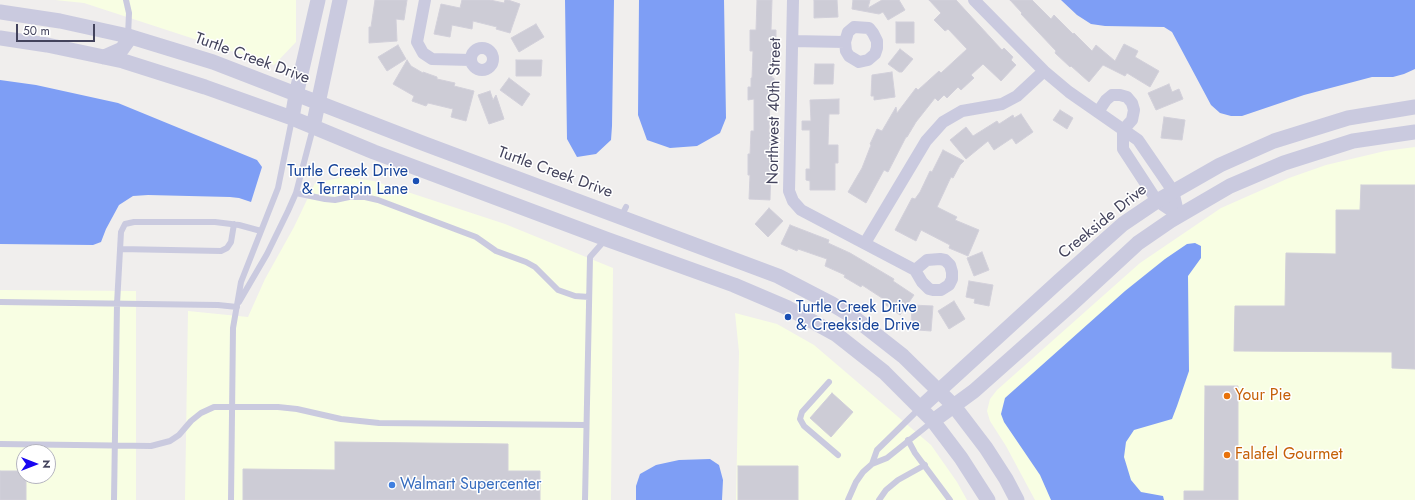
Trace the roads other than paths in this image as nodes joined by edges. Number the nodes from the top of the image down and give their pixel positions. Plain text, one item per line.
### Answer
1 (126, 0) edge
2 (318, 0) edge
3 (340, 0) edge
4 (425, 0) edge
5 (793, 0) edge
6 (974, 0) edge
7 (0, 12) edge
8 (128, 36) junction
9 (0, 38) edge
10 (792, 41) junction
11 (845, 42) dead end
12 (104, 57) junction
13 (471, 60) dead end
14 (1044, 71) junction
15 (296, 95) junction
16 (319, 103) junction
17 (1415, 107) edge
18 (1098, 112) junction
19 (292, 118) junction
20 (313, 127) junction
21 (1123, 130) junction
22 (1415, 132) edge
23 (1149, 156) junction
24 (1134, 165) junction
25 (1173, 191) junction
26 (296, 193) junction
27 (1157, 200) junction
28 (624, 212) junction
29 (1179, 216) junction
30 (234, 224) junction
31 (261, 231) junction
32 (606, 239) junction
33 (865, 243) junction
34 (120, 249) junction
35 (914, 270) dead end
36 (589, 297) junction
37 (0, 302) edge
38 (117, 304) junction
39 (237, 307) junction
40 (829, 382) dead end
41 (939, 391) junction
42 (954, 406) junction
43 (232, 407) junction
44 (920, 408) junction
45 (933, 421) junction
46 (586, 425) junction
47 (908, 440) junction
48 (0, 444) edge
49 (115, 446) junction
50 (838, 455) dead end
51 (872, 464) junction
52 (925, 465) junction
53 (114, 500) edge
54 (231, 500) edge
55 (585, 500) edge
56 (848, 500) edge
57 (879, 500) edge
58 (950, 500) edge
59 (988, 500) edge
60 (1017, 500) edge

1 - 8 lane
2 - 15 street
3 - 16 street
4 - 13 street
5 - 10 street, Northwest 40th Street
6 - 14 street
7 - 8 street, Turtle Creek Drive
8 - 12 street
8 - 15 street, Turtle Creek Drive
9 - 12 street
10 - 11 street
10 - 33 street, Northwest 40th Street
12 - 19 street
14 - 18 street
14 - 33 street
15 - 16 street, Turtle Creek Drive
15 - 19 street
16 - 20 street
16 - 28 street, Turtle Creek Drive
17 - 25 street, Creekside Drive
18 - 21 street
18 - 21 street
19 - 20 street
19 - 31 lane
20 - 26 lane
20 - 32 street
21 - 23 street
21 - 24 street
22 - 29 street
23 - 24 street
23 - 25 street
24 - 27 street
25 - 27 street, Creekside Drive
25 - 29 street
26 - 36 lane
26 - 39 lane
27 - 29 street
27 - 41 street, Creekside Drive
28 - 32 street
28 - 41 street, Turtle Creek Drive
29 - 42 street
30 - 31 lane
30 - 34 lane
30 - 34 lane
31 - 39 lane
32 - 36 lane
32 - 44 street
33 - 35 street, Northwest 40th Street
34 - 38 lane
36 - 46 lane
37 - 38 lane
38 - 39 lane
38 - 49 lane
39 - 43 lane
40 - 50 lane
41 - 42 street, Turtle Creek Drive
41 - 44 street, Creekside Drive
42 - 45 street
42 - 60 street, Turtle Creek Drive
43 - 46 lane
43 - 49 lane
43 - 54 lane
44 - 45 street
44 - 51 lane
45 - 47 lane
45 - 59 street
46 - 55 lane
47 - 51 lane
47 - 52 lane
48 - 49 lane
49 - 53 lane
51 - 56 lane
52 - 57 lane
52 - 58 lane

